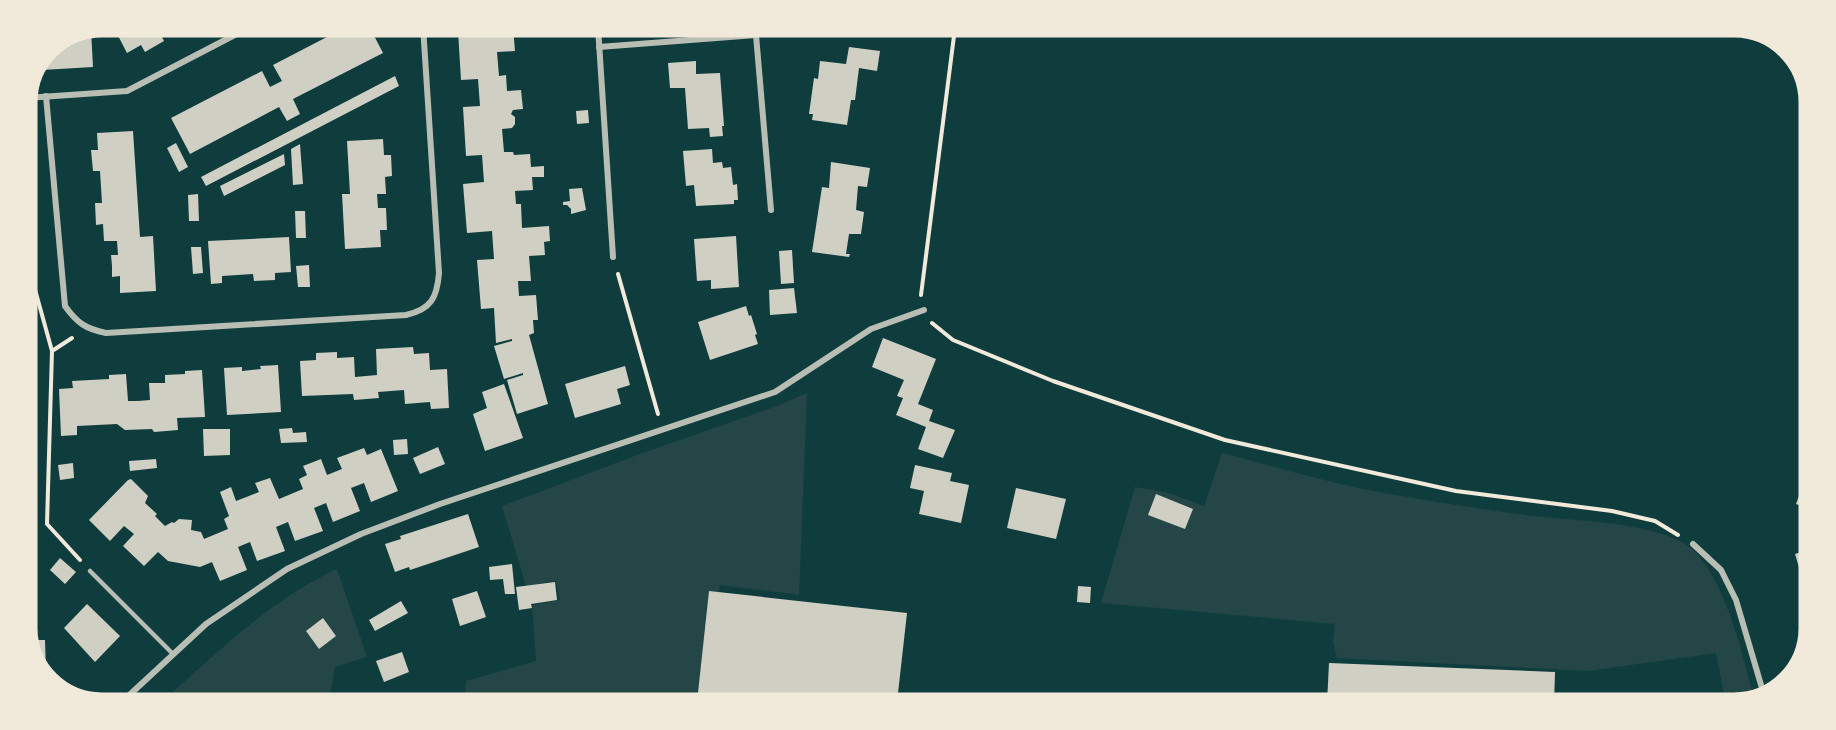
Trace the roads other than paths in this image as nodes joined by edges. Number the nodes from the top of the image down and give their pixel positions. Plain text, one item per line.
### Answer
1 (233, 36) edge
2 (424, 36) edge
3 (598, 36) edge
4 (743, 36) edge
5 (756, 36) edge
6 (599, 47) junction
7 (46, 96) junction
8 (36, 97) edge
9 (771, 210) dead end
10 (613, 257) road end
11 (924, 310) road end
12 (1693, 544) road end
13 (90, 571) road end
14 (173, 654) junction
15 (1762, 688) edge
16 (130, 694) edge

1 - 7 street
2 - 7 street
3 - 6 street
4 - 6 street
5 - 9 street
6 - 10 street
7 - 8 street
11 - 14 street
12 - 15 street
13 - 14 lane
14 - 16 street

